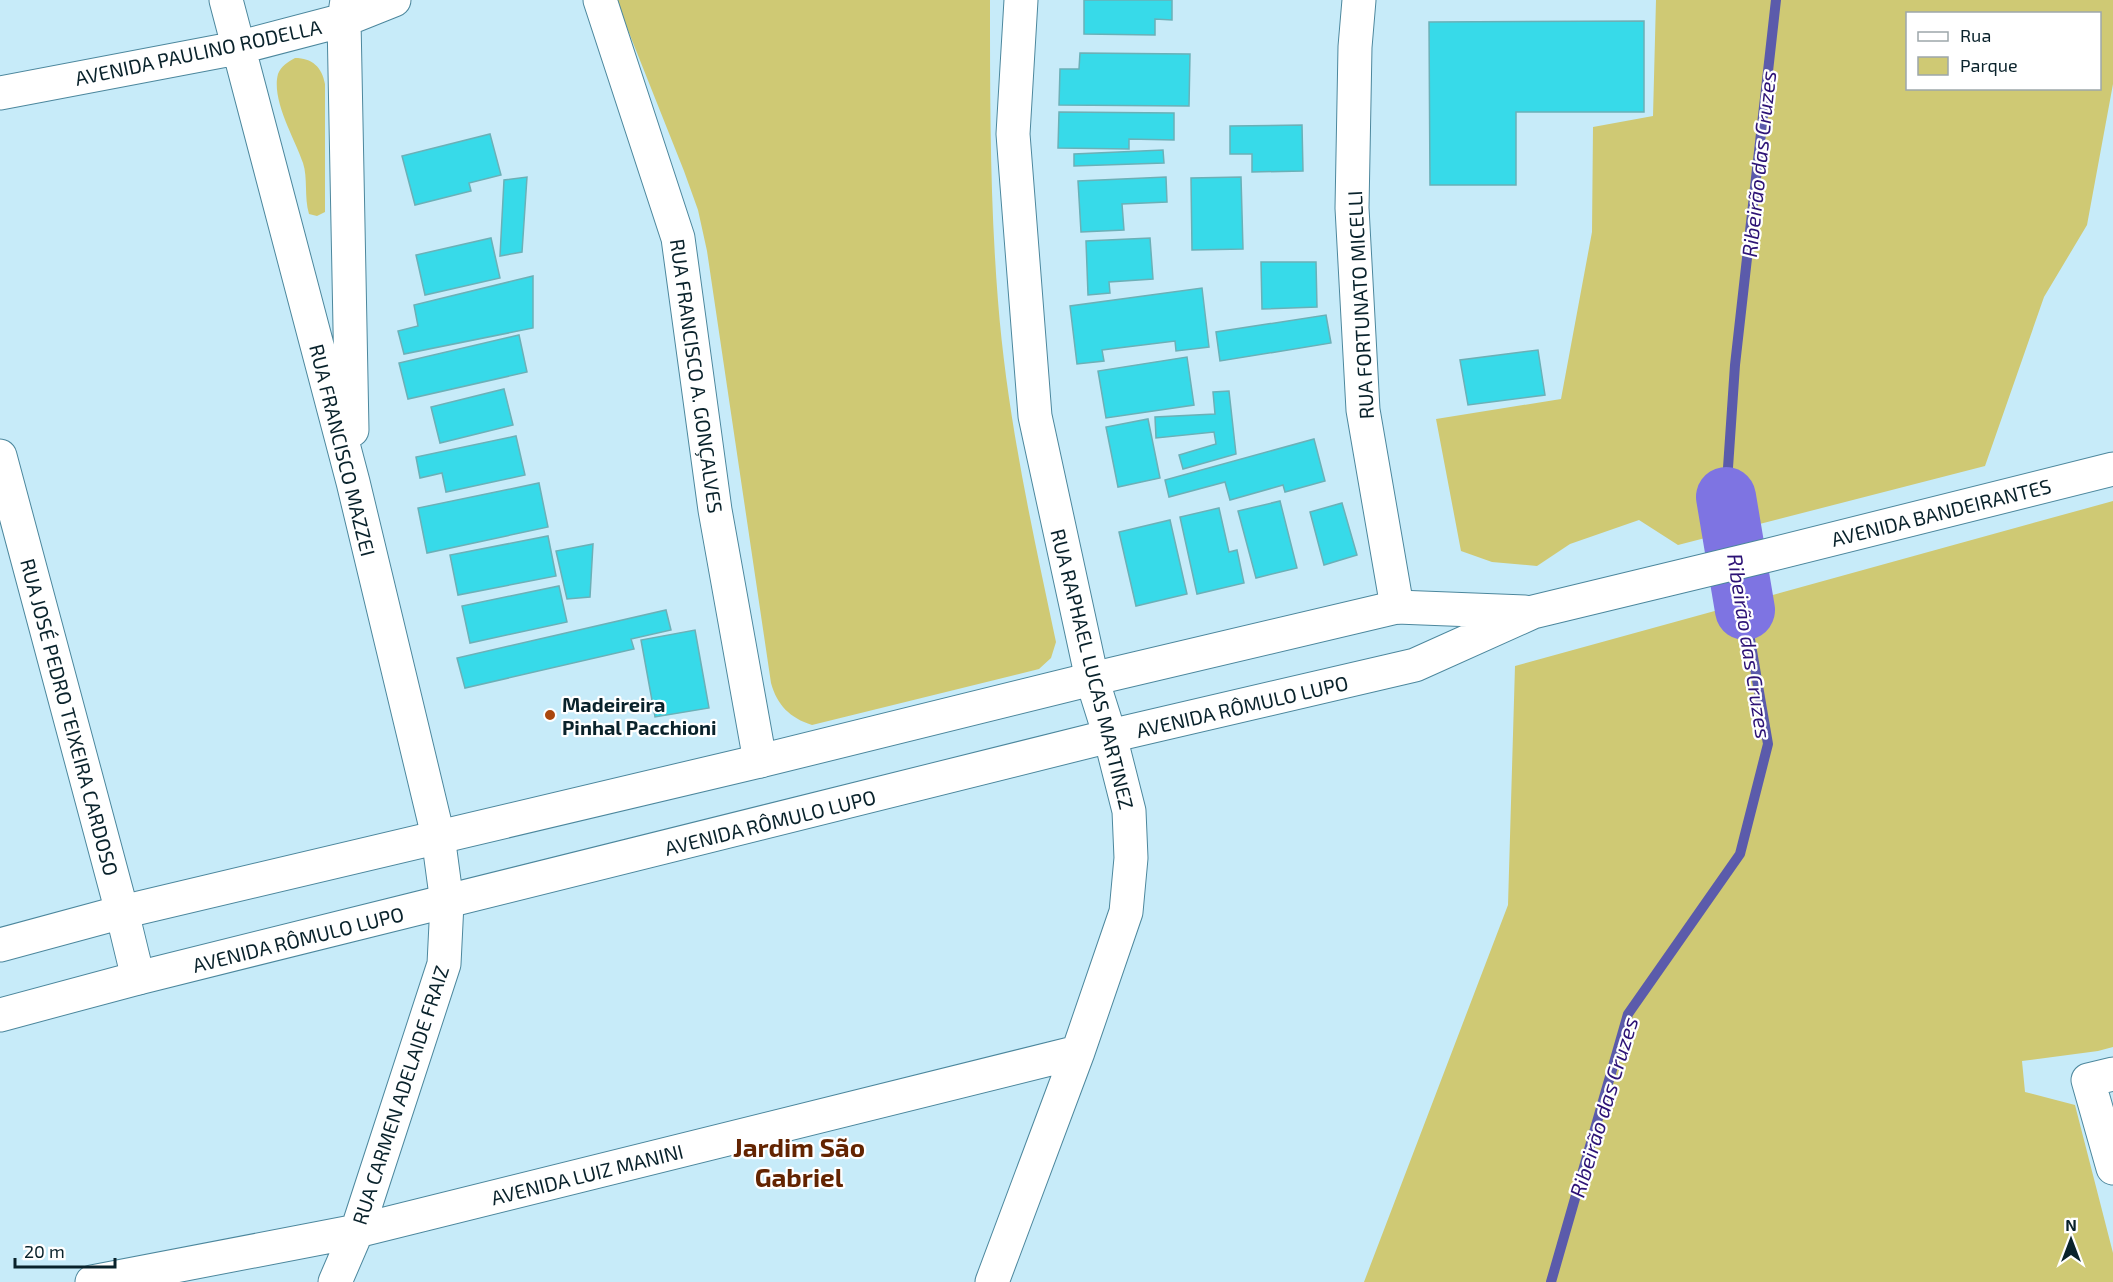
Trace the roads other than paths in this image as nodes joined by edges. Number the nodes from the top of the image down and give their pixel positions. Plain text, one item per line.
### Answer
1 (226, 0) edge
2 (394, 0) edge
3 (600, 0) edge
4 (1022, 0) edge
5 (1359, 0) edge
6 (345, 10) edge
7 (237, 48) junction
8 (0, 93) edge
9 (0, 456) edge
10 (2113, 469) edge
11 (353, 482) junction
12 (1769, 555) joint
13 (1397, 607) junction
14 (1533, 612) junction
15 (1092, 679) junction
16 (1110, 736) junction
17 (760, 761) junction
18 (438, 836) junction
19 (447, 903) junction
20 (122, 912) junction
21 (0, 945) edge
22 (138, 978) junction
23 (0, 1014) edge
24 (1078, 1052) junction
25 (2101, 1077) edge
26 (2113, 1168) edge
27 (357, 1231) junction
28 (92, 1282) edge
29 (335, 1282) edge
30 (992, 1282) edge

1 - 7 street, RUA FRANCISCO MAZZEI
2 - 6 street, AVENIDA PAULINO RODELLA
3 - 17 street, RUA FRANCISCO A. GONÇALVES
4 - 15 street, RUA RAPHAEL LUCAS MARTINEZ
5 - 13 street, RUA FORTUNATO MICELLI
6 - 7 street, AVENIDA PAULINO RODELLA
6 - 11 street
7 - 8 street, AVENIDA PAULINO RODELLA
7 - 11 street, RUA FRANCISCO MAZZEI
9 - 20 street, RUA JOSÉ PEDRO TEIXEIRA CARDOSO
10 - 12 street, AVENIDA BANDEIRANTES
11 - 18 street, RUA FRANCISCO MAZZEI
12 - 14 street, AVENIDA RÔMULO LUPO
13 - 14 street, AVENIDA RÔMULO LUPO
13 - 15 street, AVENIDA RÔMULO LUPO
14 - 16 street, AVENIDA RÔMULO LUPO
15 - 16 street, RUA RAPHAEL LUCAS MARTINEZ
15 - 17 street, AVENIDA RÔMULO LUPO
16 - 19 street, AVENIDA RÔMULO LUPO
16 - 24 street, RUA RAPHAEL LUCAS MARTINEZ
17 - 18 street, AVENIDA RÔMULO LUPO
18 - 19 street, RUA FRANCISCO MAZZEI
18 - 20 street, AVENIDA RÔMULO LUPO
19 - 22 street, AVENIDA RÔMULO LUPO
19 - 27 street, RUA CARMEN ADELAIDE FRAIZ
20 - 21 street, AVENIDA RÔMULO LUPO
20 - 22 street, RUA JOSÉ PEDRO TEIXEIRA CARDOSO
22 - 23 street, AVENIDA RÔMULO LUPO
24 - 27 street, AVENIDA LUIZ MANINI
24 - 30 street, RUA RAPHAEL LUCAS MARTINEZ
25 - 26 street
27 - 28 street, AVENIDA LUIZ MANINI
27 - 29 street, RUA CARMEN ADELAIDE FRAIZ

